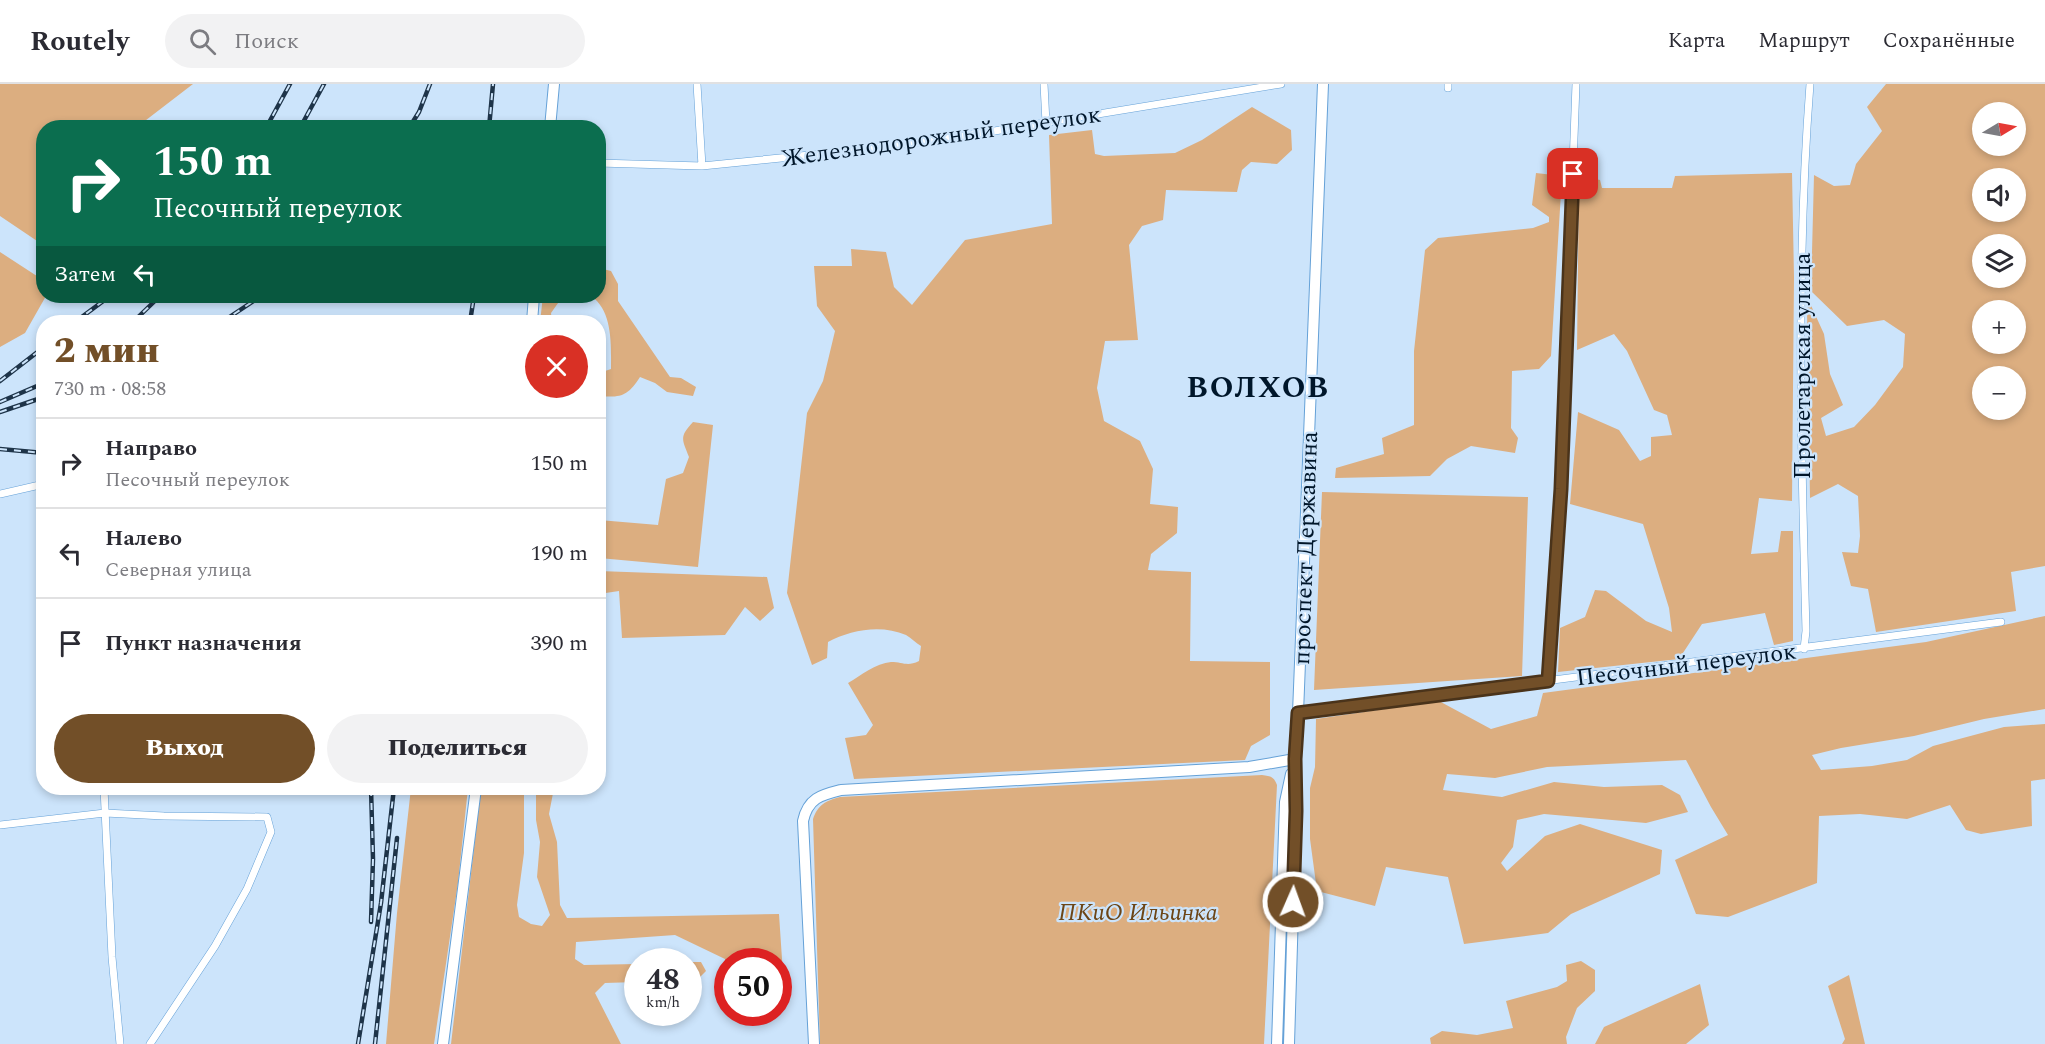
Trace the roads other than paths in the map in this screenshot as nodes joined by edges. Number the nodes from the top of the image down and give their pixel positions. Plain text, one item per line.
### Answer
1 (554, 84) edge
2 (697, 84) edge
3 (1044, 84) edge
4 (1281, 84) edge
5 (1323, 84) edge
6 (1576, 84) edge
7 (1810, 84) edge
8 (551, 120) edge
9 (1046, 123) junction
10 (606, 163) edge
11 (702, 166) junction
12 (36, 486) edge
13 (0, 494) edge
14 (2001, 622) dead end
15 (1804, 649) junction
16 (1548, 681) junction
17 (1298, 713) junction
18 (1295, 759) junction
19 (104, 795) edge
20 (475, 795) edge
21 (105, 813) junction
22 (0, 825) edge
23 (120, 1044) edge
24 (150, 1044) edge
25 (443, 1044) edge
26 (814, 1044) edge
27 (1277, 1044) edge
28 (1289, 1044) edge

1 - 8 main road
2 - 11 street
3 - 9 street
4 - 9 street, Железнодорожный переулок
5 - 17 main road, проспект Державина
6 - 16 street
7 - 15 street, Пролетарская улица
9 - 11 street, Железнодорожный переулок
10 - 11 street, Железнодорожный переулок
12 - 13 street
14 - 15 street, Песочный переулок
15 - 16 street, Песочный переулок
16 - 17 street, Песочный переулок
17 - 18 main road, проспект Державина
18 - 26 main road
18 - 27 main road, проспект Державина
18 - 28 main road, проспект Державина
19 - 21 street
20 - 25 main road
21 - 22 street
21 - 23 street
21 - 24 street

